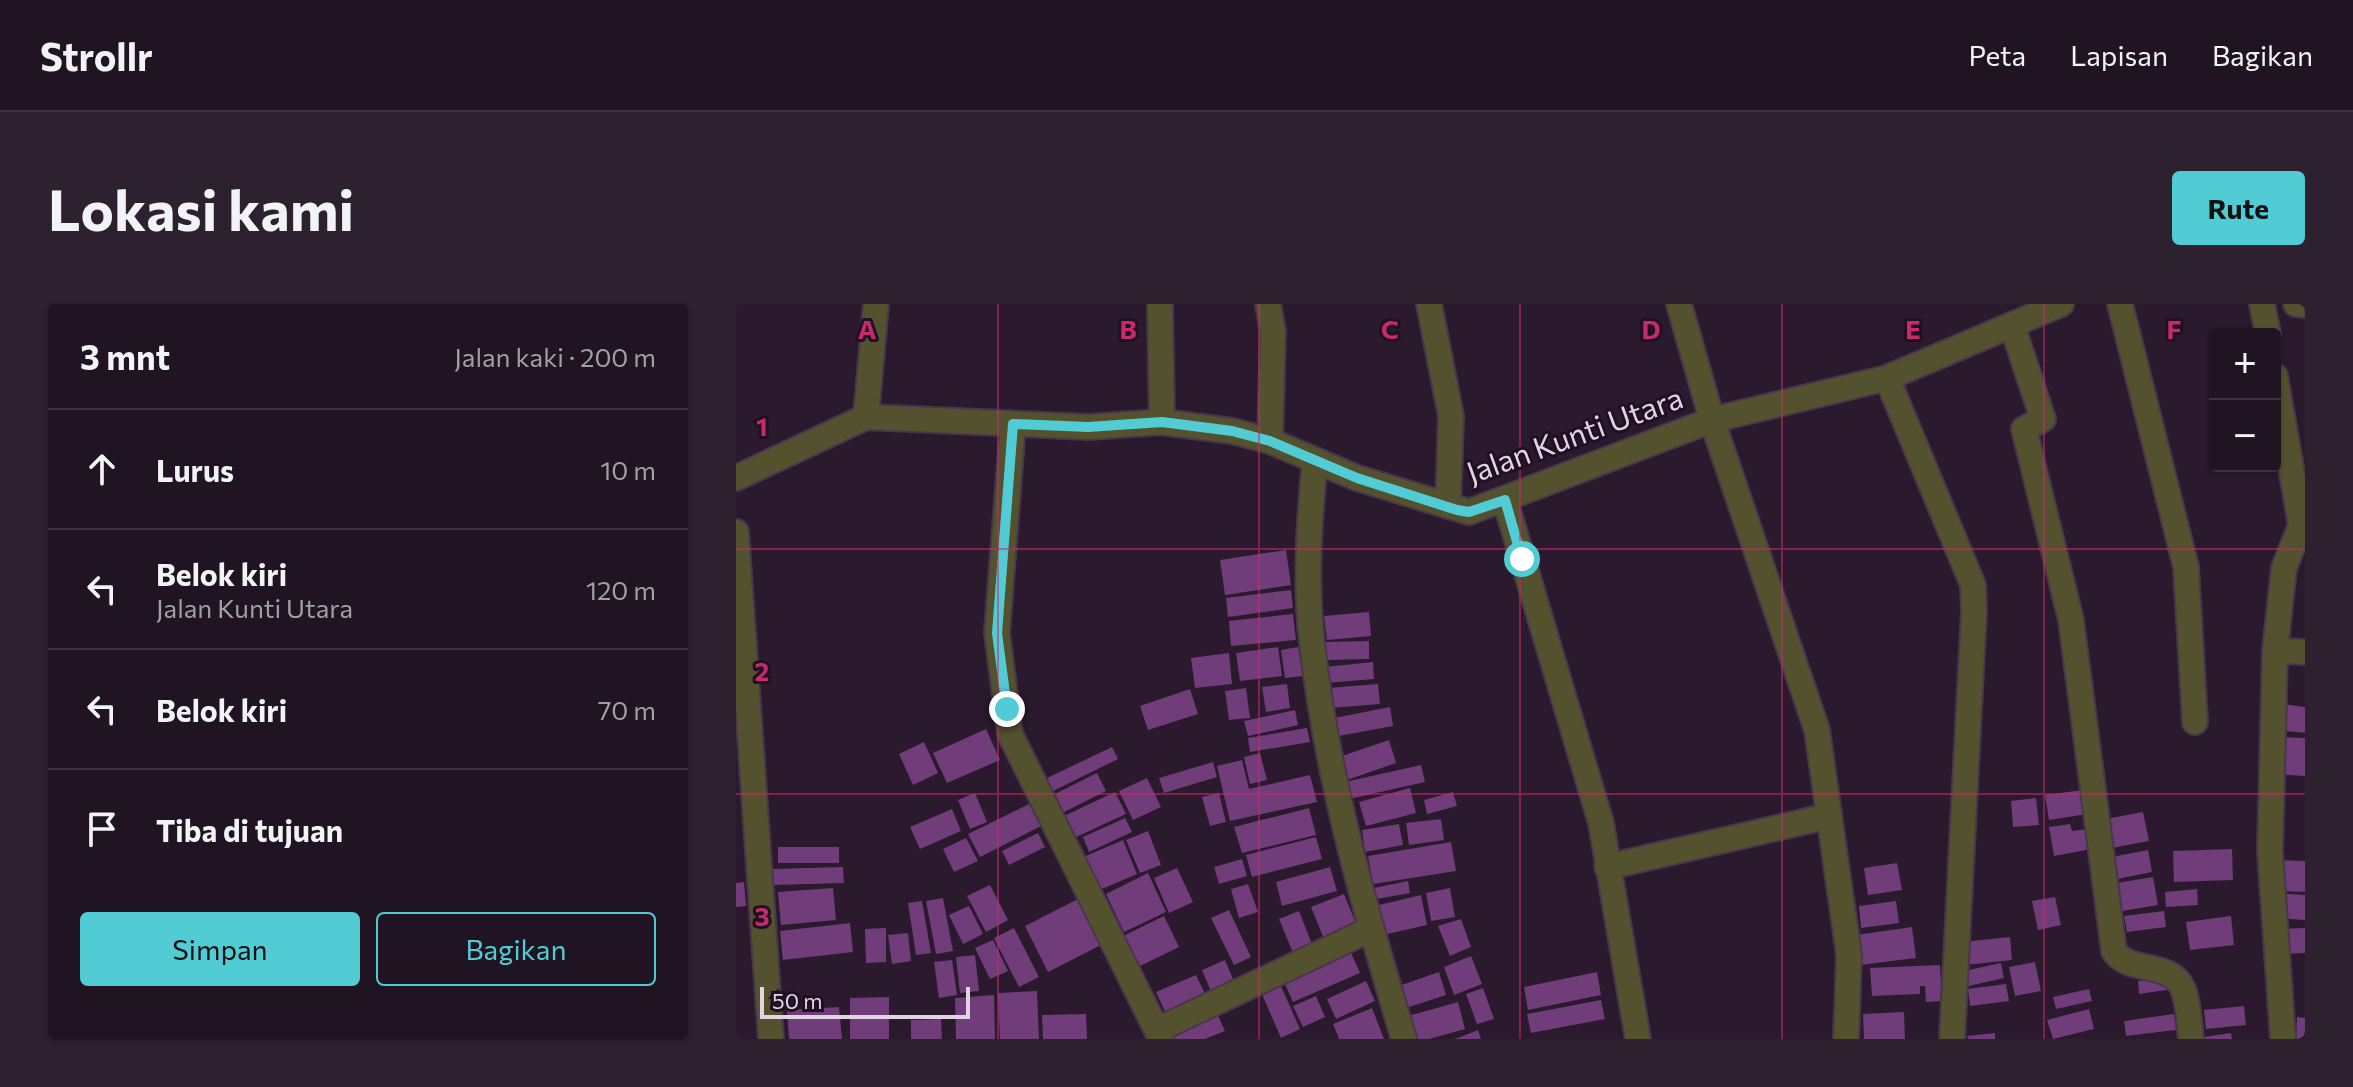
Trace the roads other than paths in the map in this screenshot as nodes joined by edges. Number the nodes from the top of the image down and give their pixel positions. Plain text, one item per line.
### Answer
1 (876, 304) edge
2 (1160, 304) edge
3 (1268, 304) edge
4 (1429, 304) edge
5 (1679, 304) edge
6 (2061, 304) edge
7 (2120, 304) edge
8 (2262, 304) edge
9 (2296, 304) edge
10 (2305, 305) edge
11 (2012, 325) junction
12 (2267, 328) edge
13 (1887, 378) junction
14 (2279, 400) edge
15 (866, 417) junction
16 (1712, 420) junction
17 (1162, 422) junction
18 (1013, 424) junction
19 (1270, 441) junction
20 (1315, 461) junction
21 (736, 478) edge
22 (1505, 500) junction
23 (1448, 506) junction
24 (736, 532) edge
25 (2275, 651) junction
26 (2305, 652) edge
27 (2195, 722) dead end
28 (1829, 816) junction
29 (1607, 867) junction
30 (1371, 929) junction
31 (1159, 1034) edge
32 (771, 1039) edge
33 (1404, 1039) edge
34 (1638, 1039) edge
35 (1846, 1039) edge
36 (1952, 1039) edge
37 (2191, 1039) edge
38 (2283, 1039) edge

1 - 15 street
2 - 17 street
3 - 19 street
4 - 23 street
5 - 16 street
6 - 11 street, Jalan Kunti Utara
7 - 27 street
8 - 12 street
9 - 10 street
11 - 13 street, Jalan Kunti Utara
11 - 37 street
13 - 16 street, Jalan Kunti Utara
13 - 36 street
14 - 25 street
15 - 18 street, Jalan Kunti Utara
15 - 21 street, Jalan Kunti Utara
16 - 22 street, Jalan Kunti Utara
16 - 28 street
17 - 18 street, Jalan Kunti Utara
17 - 19 street, Jalan Kunti Utara
18 - 31 street
19 - 20 street, Jalan Kunti Utara
20 - 23 street, Jalan Kunti Utara
20 - 30 street
22 - 23 street, Jalan Kunti Utara
22 - 29 street
24 - 32 street
25 - 26 street
25 - 38 street
28 - 29 street
28 - 35 street
29 - 34 street
30 - 31 street
30 - 33 street

